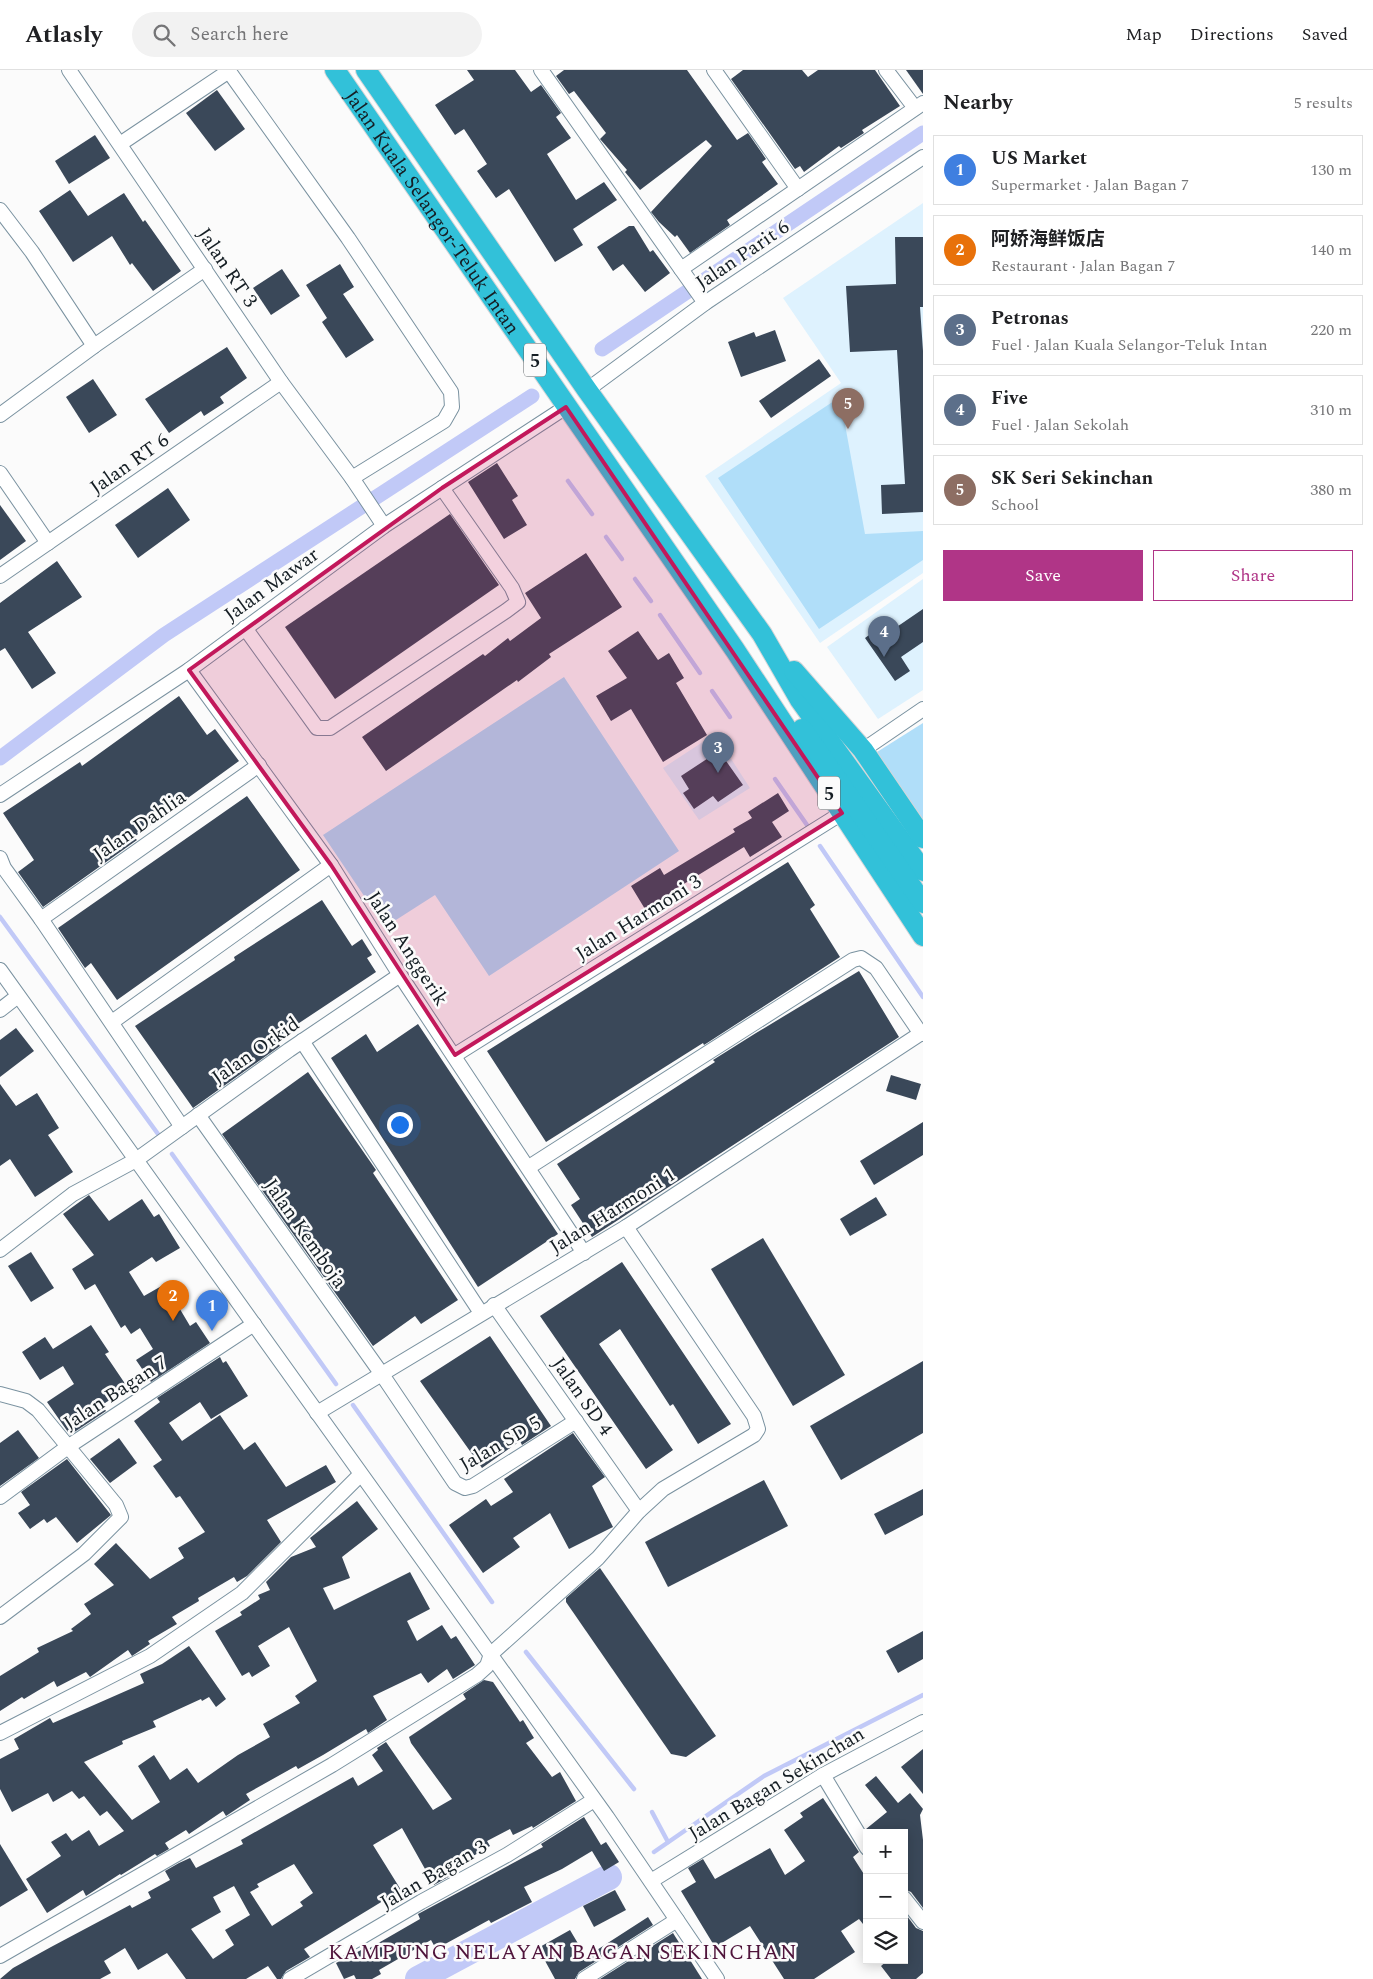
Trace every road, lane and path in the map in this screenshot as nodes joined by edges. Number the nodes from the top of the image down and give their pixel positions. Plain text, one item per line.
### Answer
1 (69, 70) edge
2 (229, 70) edge
3 (336, 70) edge
4 (366, 70) edge
5 (541, 70) edge
6 (714, 70) edge
7 (886, 70) edge
8 (919, 106) edge
9 (120, 144) junction
10 (923, 157) edge
11 (798, 189) junction
12 (0, 210) edge
13 (204, 268) junction
14 (684, 273) junction
15 (703, 300) junction
16 (94, 346) junction
17 (281, 382) junction
18 (587, 390) junction
19 (566, 407) junction
20 (0, 415) edge
21 (0, 473) edge
22 (354, 481) junction
23 (442, 488) junction
24 (384, 526) junction
25 (48, 543) junction
26 (0, 576) edge
27 (245, 628) junction
28 (762, 634) junction
29 (189, 670) junction
30 (923, 709) edge
31 (863, 750) junction
32 (259, 765) junction
33 (0, 795) edge
34 (851, 813) junction
35 (923, 838) edge
36 (0, 858) edge
37 (331, 866) junction
38 (923, 871) edge
39 (923, 903) edge
40 (41, 919) junction
41 (923, 936) edge
42 (0, 970) edge
43 (400, 975) junction
44 (18, 996) junction
45 (0, 1010) edge
46 (112, 1022) junction
47 (922, 1033) edge
48 (302, 1041) junction
49 (455, 1055) junction
50 (198, 1116) junction
51 (182, 1127) junction
52 (136, 1160) junction
53 (529, 1167) junction
54 (626, 1227) junction
55 (0, 1250) edge
56 (584, 1253) junction
57 (494, 1305) junction
58 (480, 1313) junction
59 (254, 1324) junction
60 (381, 1373) junction
61 (0, 1394) edge
62 (317, 1413) junction
63 (576, 1421) junction
64 (69, 1446) junction
65 (360, 1475) junction
66 (0, 1497) edge
67 (639, 1511) junction
68 (0, 1617) edge
69 (491, 1654) junction
70 (923, 1722) edge
71 (0, 1733) edge
72 (823, 1775) junction
73 (594, 1800) junction
74 (863, 1841) edge
75 (651, 1881) junction
76 (908, 1903) edge
77 (677, 1920) junction
78 (923, 1922) edge
79 (0, 1956) edge
80 (290, 1979) edge
81 (584, 1979) edge
82 (717, 1979) edge

1 - 9 street, Jalan RT 3
2 - 9 street
2 - 22 street
3 - 19 highway, Jalan Kuala Selangor-Teluk Intan / 5
4 - 18 highway, Jalan Kuala Selangor-Teluk Intan / 5
5 - 14 street
6 - 11 street
7 - 8 street
8 - 11 street
9 - 13 street, Jalan RT 3
10 - 15 street, Jalan Parit 6
11 - 14 street
12 - 16 street
13 - 16 street
13 - 17 street, Jalan RT 3
14 - 15 street
15 - 18 street, Jalan Parit 6
16 - 20 street
17 - 22 street, Jalan RT 3
17 - 25 street, Jalan RT 6
18 - 28 highway, Jalan Kuala Selangor-Teluk Intan / 5
19 - 23 street, Jalan Mawar
19 - 34 highway, Jalan Kuala Selangor-Teluk Intan / 5
21 - 25 street
22 - 24 street, Jalan RT 3
23 - 24 street, Jalan Mawar
23 - 27 street
24 - 27 street, Jalan Mawar
25 - 26 street, Jalan RT 6
27 - 29 street, Jalan Mawar
28 - 31 highway, Jalan Kuala Selangor-Teluk Intan / 5
28 - 38 highway, Jalan Kuala Selangor-Teluk Intan / 5
29 - 32 street, Jalan Anggerik
29 - 33 street, Jalan Mawar
30 - 31 street
31 - 35 highway, 5
32 - 37 street, Jalan Anggerik
32 - 40 street, Jalan Dahlia
34 - 39 highway, Jalan Kuala Selangor-Teluk Intan / 5
34 - 41 highway, Jalan Kuala Selangor-Teluk Intan / 5
34 - 49 street, Jalan Harmoni 3
36 - 40 street
37 - 43 street, Jalan Anggerik
37 - 46 street
40 - 46 street
42 - 44 street
43 - 48 street, Jalan Orkid
43 - 49 street, Jalan Anggerik
44 - 45 street
44 - 52 street
46 - 51 street
47 - 53 street
47 - 54 street, Jalan Harmoni 1
48 - 50 street, Jalan Orkid
48 - 58 street
49 - 53 street, Jalan Anggerik
50 - 51 street, Jalan Orkid
50 - 60 street, Jalan Kemboja
51 - 52 street, Jalan Orkid
52 - 55 street, Jalan Orkid
52 - 59 street
53 - 56 street, Jalan Anggerik
54 - 56 street, Jalan Harmoni 1
54 - 67 street
56 - 57 street, Jalan Harmoni 1
57 - 58 street, Jalan Harmoni 1
57 - 63 street, Jalan SD 4
58 - 60 street, Jalan Harmoni 1
59 - 62 street
59 - 64 street, Jalan Bagan 7
60 - 62 street, Jalan Harmoni 1
60 - 63 street, Jalan SD 5
61 - 64 street
62 - 65 street
63 - 67 street, Jalan SD 4
64 - 66 street, Jalan Bagan 7
64 - 68 street
65 - 69 street
65 - 71 street
67 - 69 street
69 - 73 street
69 - 79 street
70 - 72 street, Jalan Bagan Sekinchan
72 - 74 street
72 - 75 street, Jalan Bagan Sekinchan
73 - 75 street
73 - 80 street, Jalan Bagan 3
75 - 77 street
76 - 78 street
77 - 81 street
77 - 82 street

